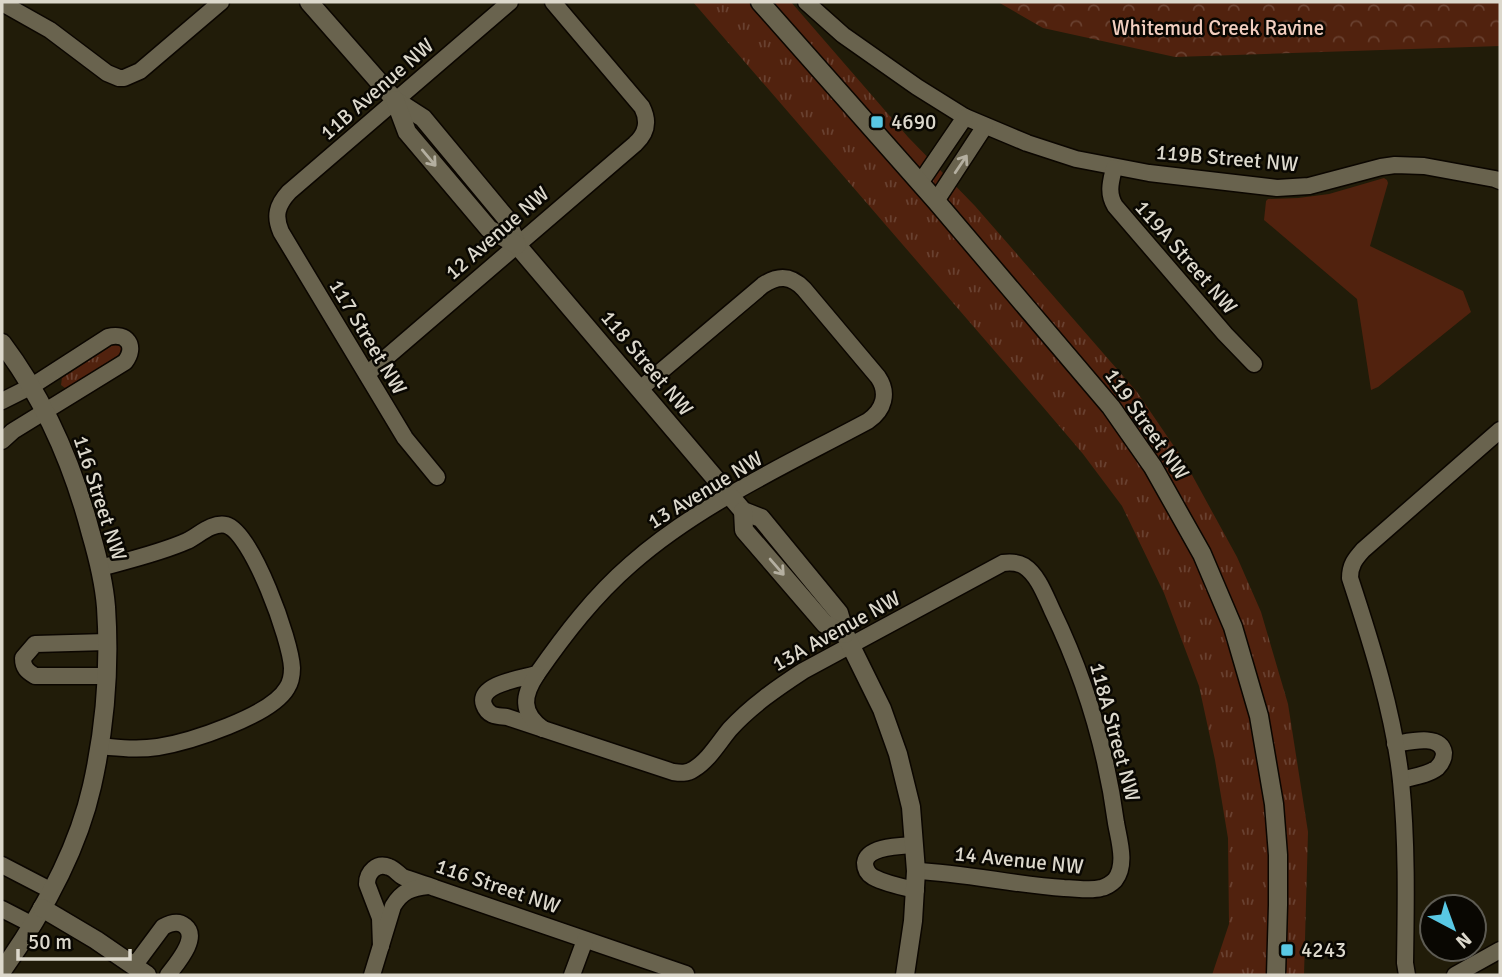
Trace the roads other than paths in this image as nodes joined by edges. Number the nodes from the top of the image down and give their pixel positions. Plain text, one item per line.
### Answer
1 (220, 2) edge
2 (309, 2) edge
3 (510, 2) edge
4 (554, 2) edge
5 (760, 2) edge
6 (806, 2) edge
7 (2, 3) edge
8 (394, 100) junction
9 (965, 117) junction
10 (985, 126) junction
11 (1114, 167) junction
12 (1500, 181) edge
13 (920, 183) junction
14 (936, 201) junction
15 (276, 212) joint
16 (517, 245) junction
17 (2, 343) edge
18 (1254, 364) dead end
19 (367, 374) junction
20 (32, 386) junction
21 (640, 389) junction
22 (2, 401) edge
23 (46, 412) junction
24 (1500, 430) edge
25 (2, 441) edge
26 (437, 477) dead end
27 (730, 496) junction
28 (1023, 565) joint
29 (100, 568) junction
30 (848, 639) junction
31 (107, 642) junction
32 (537, 674) junction
33 (106, 676) junction
34 (544, 729) junction
35 (1395, 744) junction
36 (99, 746) junction
37 (1401, 780) junction
38 (914, 845) junction
39 (2, 865) edge
40 (916, 871) junction
41 (1114, 880) joint
42 (428, 886) junction
43 (916, 890) junction
44 (52, 891) junction
45 (42, 908) junction
46 (2, 909) edge
47 (33, 925) junction
48 (585, 940) junction
49 (381, 946) junction
50 (1500, 950) edge
51 (2, 971) edge
52 (140, 971) edge
53 (686, 974) edge
54 (168, 975) edge
55 (372, 975) edge
56 (572, 975) edge
57 (905, 975) edge
58 (1276, 975) edge
59 (1407, 975) edge
60 (1455, 975) edge

1 - 7 street
2 - 8 street, 118 Street NW
3 - 8 street, 11B Avenue NW
4 - 16 street, 12 Avenue NW
5 - 13 street, 119 Street NW
6 - 9 street
8 - 15 street, 11B Avenue NW
8 - 16 street, 118 Street NW
9 - 10 street
9 - 13 street
10 - 11 street
14 -> 10 street
11 - 12 street, 119B Street NW
11 - 18 street, 119A Street NW
13 - 14 street, 119 Street NW
14 - 58 street, 119 Street NW
15 - 19 street, 117 Street NW
16 - 19 street, 12 Avenue NW
16 - 21 street, 118 Street NW
17 - 20 street, 116 Street NW
19 - 26 street, 117 Street NW
20 - 22 street
20 - 23 street, 116 Street NW
20 - 23 street
21 - 27 street, 118 Street NW
21 - 27 street, 13 Avenue NW
23 - 25 street
23 - 29 street, 116 Street NW
24 - 35 street
27 - 30 street, 118 Street NW
27 - 32 street, 13 Avenue NW
28 - 30 street, 13A Avenue NW
28 - 41 street, 118A Street NW
29 - 31 street, 116 Street NW
29 - 36 street
30 - 34 street, 13A Avenue NW
30 - 38 street, 118 Street NW
31 - 33 street, 116 Street NW
31 - 33 street
32 - 34 street, 13 Avenue NW
32 - 34 street
33 - 36 street, 116 Street NW
35 - 37 street
35 - 37 street
36 - 44 street
37 - 59 street
38 - 40 street, 118 Street NW
38 - 43 street
39 - 44 street
40 - 41 street, 14 Avenue NW
40 - 43 street, 118 Street NW
42 - 48 street, 116 Street NW
42 - 49 street
42 - 49 street, 116 Street NW
43 - 57 street, 118 Street NW
44 - 45 street
45 - 47 street
45 - 52 street
46 - 47 street
47 - 51 street
48 - 53 street, 116 Street NW
48 - 56 street
49 - 55 street
50 - 60 street
52 - 54 street

